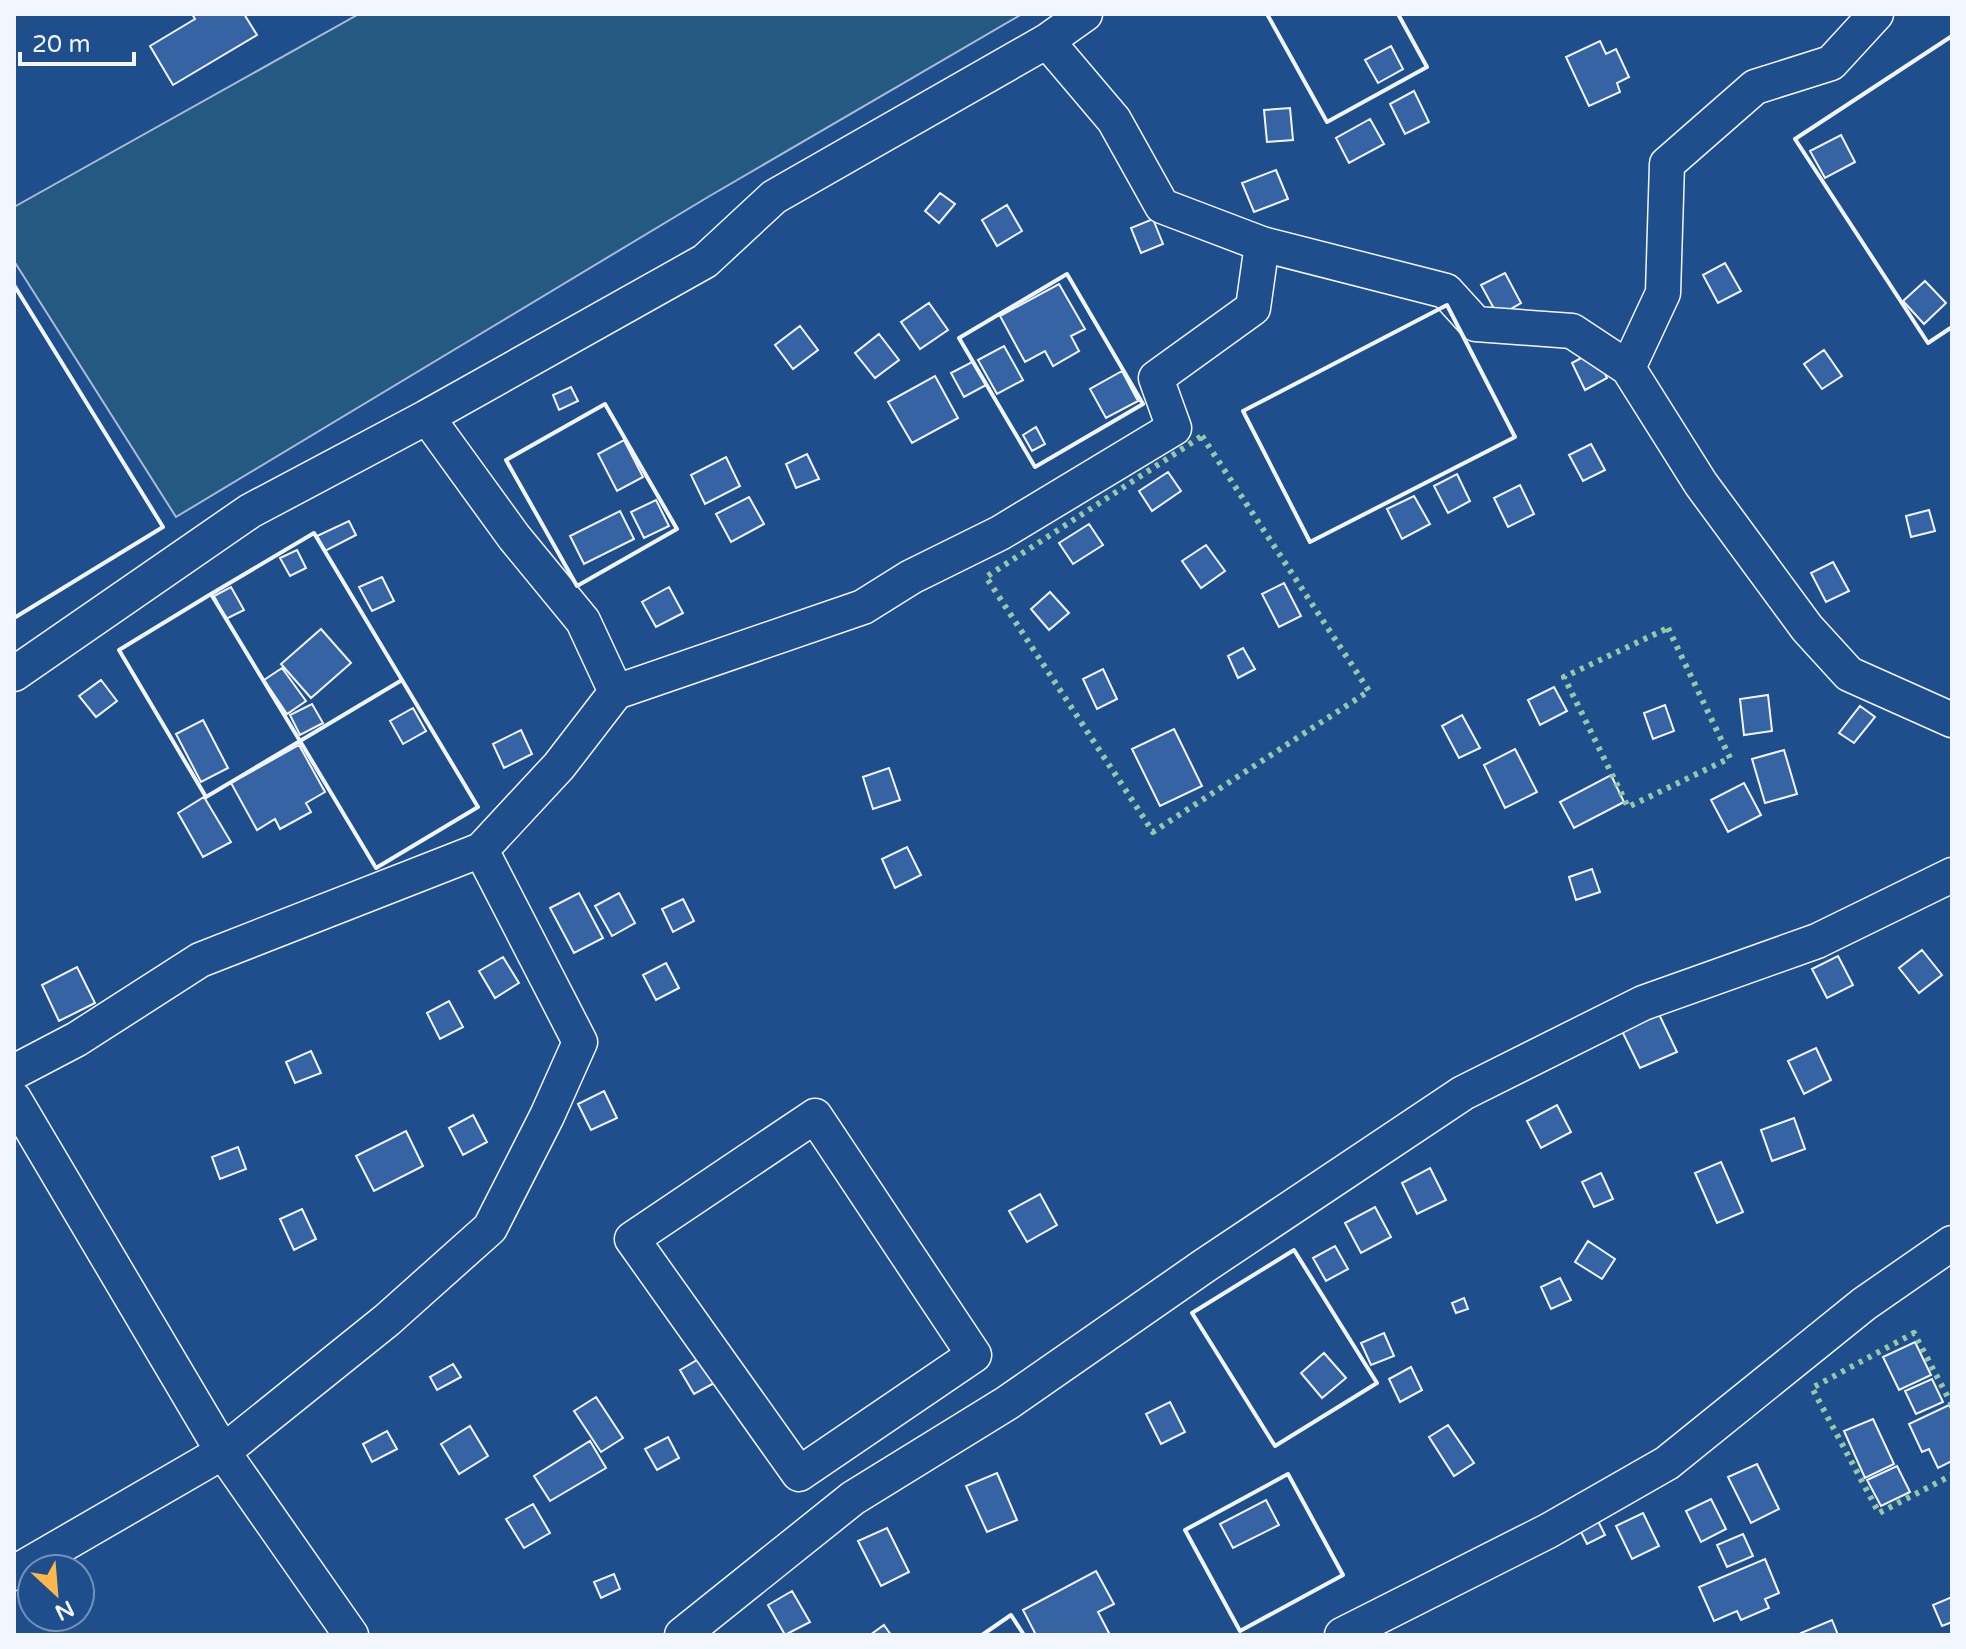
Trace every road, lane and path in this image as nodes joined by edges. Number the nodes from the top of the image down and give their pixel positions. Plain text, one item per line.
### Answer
1 (1085, 14) edge
2 (1876, 14) edge
3 (1047, 41) junction
4 (1262, 244) junction
5 (1628, 368) junction
6 (427, 417) junction
7 (14, 674) edge
8 (616, 692) junction
9 (1952, 720) edge
10 (481, 850) junction
11 (1952, 875) edge
12 (14, 1072) edge
13 (14, 1099) edge
14 (26, 1143) edge
15 (1952, 1243) edge
16 (974, 1355) joint
17 (223, 1452) junction
18 (14, 1573) edge
19 (351, 1635) edge
20 (682, 1635) edge
21 (1342, 1635) edge

1 - 3 street
2 - 5 street
3 - 4 street
3 - 6 street
4 - 5 street
4 - 8 street
5 - 9 street
6 - 7 street
6 - 8 street
8 - 10 street
10 - 12 street
10 - 17 street
11 - 20 street
13 - 14 street
14 - 17 street
15 - 21 street
16 - 16 street
17 - 18 street
17 - 19 street

